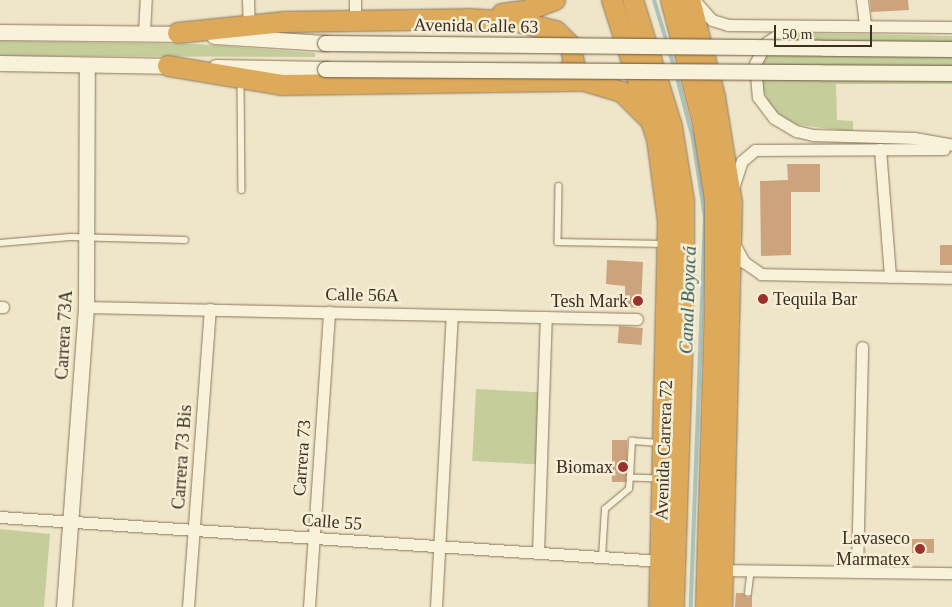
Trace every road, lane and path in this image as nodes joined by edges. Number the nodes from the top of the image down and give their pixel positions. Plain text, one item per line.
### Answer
1 (146, 0) edge
2 (248, 0) edge
3 (355, 0) edge
4 (555, 0) edge
5 (612, 0) edge
6 (634, 0) edge
7 (670, 0) edge
8 (690, 0) edge
9 (694, 0) edge
10 (862, 0) edge
11 (467, 19) junction
12 (355, 21) junction
13 (249, 25) junction
14 (799, 26) junction
15 (865, 26) junction
16 (952, 27) edge
17 (0, 32) edge
18 (144, 33) junction
19 (178, 33) junction
20 (952, 49) edge
21 (0, 63) edge
22 (87, 65) junction
23 (168, 66) joint
24 (241, 72) junction
25 (952, 73) edge
26 (563, 81) junction
27 (715, 98) junction
28 (652, 123) junction
29 (704, 128) junction
30 (952, 147) edge
31 (880, 149) junction
32 (727, 157) junction
33 (559, 186) dead end
34 (242, 190) dead end
35 (732, 194) junction
36 (86, 238) junction
37 (185, 240) dead end
38 (733, 241) junction
39 (0, 243) edge
40 (669, 244) junction
41 (890, 277) junction
42 (952, 278) edge
43 (86, 307) junction
44 (210, 309) junction
45 (329, 312) junction
46 (452, 315) junction
47 (546, 317) junction
48 (637, 319) dead end
49 (862, 347) dead end
50 (681, 398) junction
51 (665, 413) junction
52 (729, 416) junction
53 (710, 457) junction
54 (667, 465) junction
55 (630, 478) junction
56 (0, 517) edge
57 (71, 522) junction
58 (194, 530) junction
59 (314, 538) junction
60 (438, 546) junction
61 (538, 553) junction
62 (602, 557) junction
63 (661, 561) junction
64 (724, 570) junction
65 (751, 570) junction
66 (857, 572) junction
67 (952, 573) edge
68 (748, 593) dead end
69 (64, 607) edge
70 (188, 607) edge
71 (309, 607) edge
72 (436, 607) edge
73 (659, 607) edge
74 (674, 607) edge
75 (706, 607) edge
76 (722, 607) edge

1 - 18 street
2 - 13 street
3 - 12 street
4 - 11 highway
5 - 28 highway, Avenida Carrera 72
6 - 50 highway, Avenida Carrera 72
7 - 29 highway
8 - 27 highway
9 - 14 street
10 - 15 street
11 - 12 highway
11 - 26 highway
12 - 13 highway
13 - 19 highway
14 - 15 street
14 - 30 street
15 - 16 street
17 - 18 main road, Avenida Calle 63
18 - 19 main road, Avenida Calle 63
19 - 20 main road, Avenida Calle 63, bridge
21 - 22 main road
22 - 23 main road
22 - 36 main road, Carrera 73A
23 - 24 highway
24 - 25 main road, bridge
24 - 26 highway
24 - 34 lane
26 - 28 highway
27 - 29 highway
27 - 32 highway
28 - 40 highway, Avenida Carrera 72
29 - 32 highway
29 - 53 highway
30 - 31 street
31 - 35 street
31 - 41 street
32 - 35 highway
33 - 40 lane
35 - 38 highway
36 - 37 lane
36 - 39 lane
36 - 43 main road, Carrera 73A
38 - 41 street
38 - 52 highway
40 - 51 highway, Avenida Carrera 72
41 - 42 street
43 - 44 street, Calle 56A
43 - 57 main road, Carrera 73A
44 - 45 street, Calle 56A
44 - 58 street, Carrera 73 Bis
45 - 46 street, Calle 56A
45 - 59 street, Carrera 73
46 - 47 street, Calle 56A
46 - 60 street
47 - 48 street, Calle 56A
47 - 61 street
49 - 66 street
50 - 51 highway
50 - 54 highway, Avenida Carrera 72
51 - 54 highway, Avenida Carrera 72
52 - 53 highway
52 - 64 highway
53 - 75 highway
54 - 55 lane
54 - 55 lane
54 - 63 highway, Avenida Carrera 72
54 - 74 highway, Avenida Carrera 72
55 - 62 lane
56 - 57 street, Calle 55
57 - 58 street, Calle 55
57 - 69 main road, Carrera 73A
58 - 59 street, Calle 55
58 - 70 street, Carrera 73 Bis
59 - 60 street, Calle 55
59 - 71 street, Carrera 73
60 - 61 street, Calle 55
60 - 72 street
61 - 62 street, Calle 55
62 - 63 street, Calle 55
63 - 73 highway, Avenida Carrera 72
64 - 65 street
64 - 76 highway
65 - 66 street
65 - 68 lane
66 - 67 street

